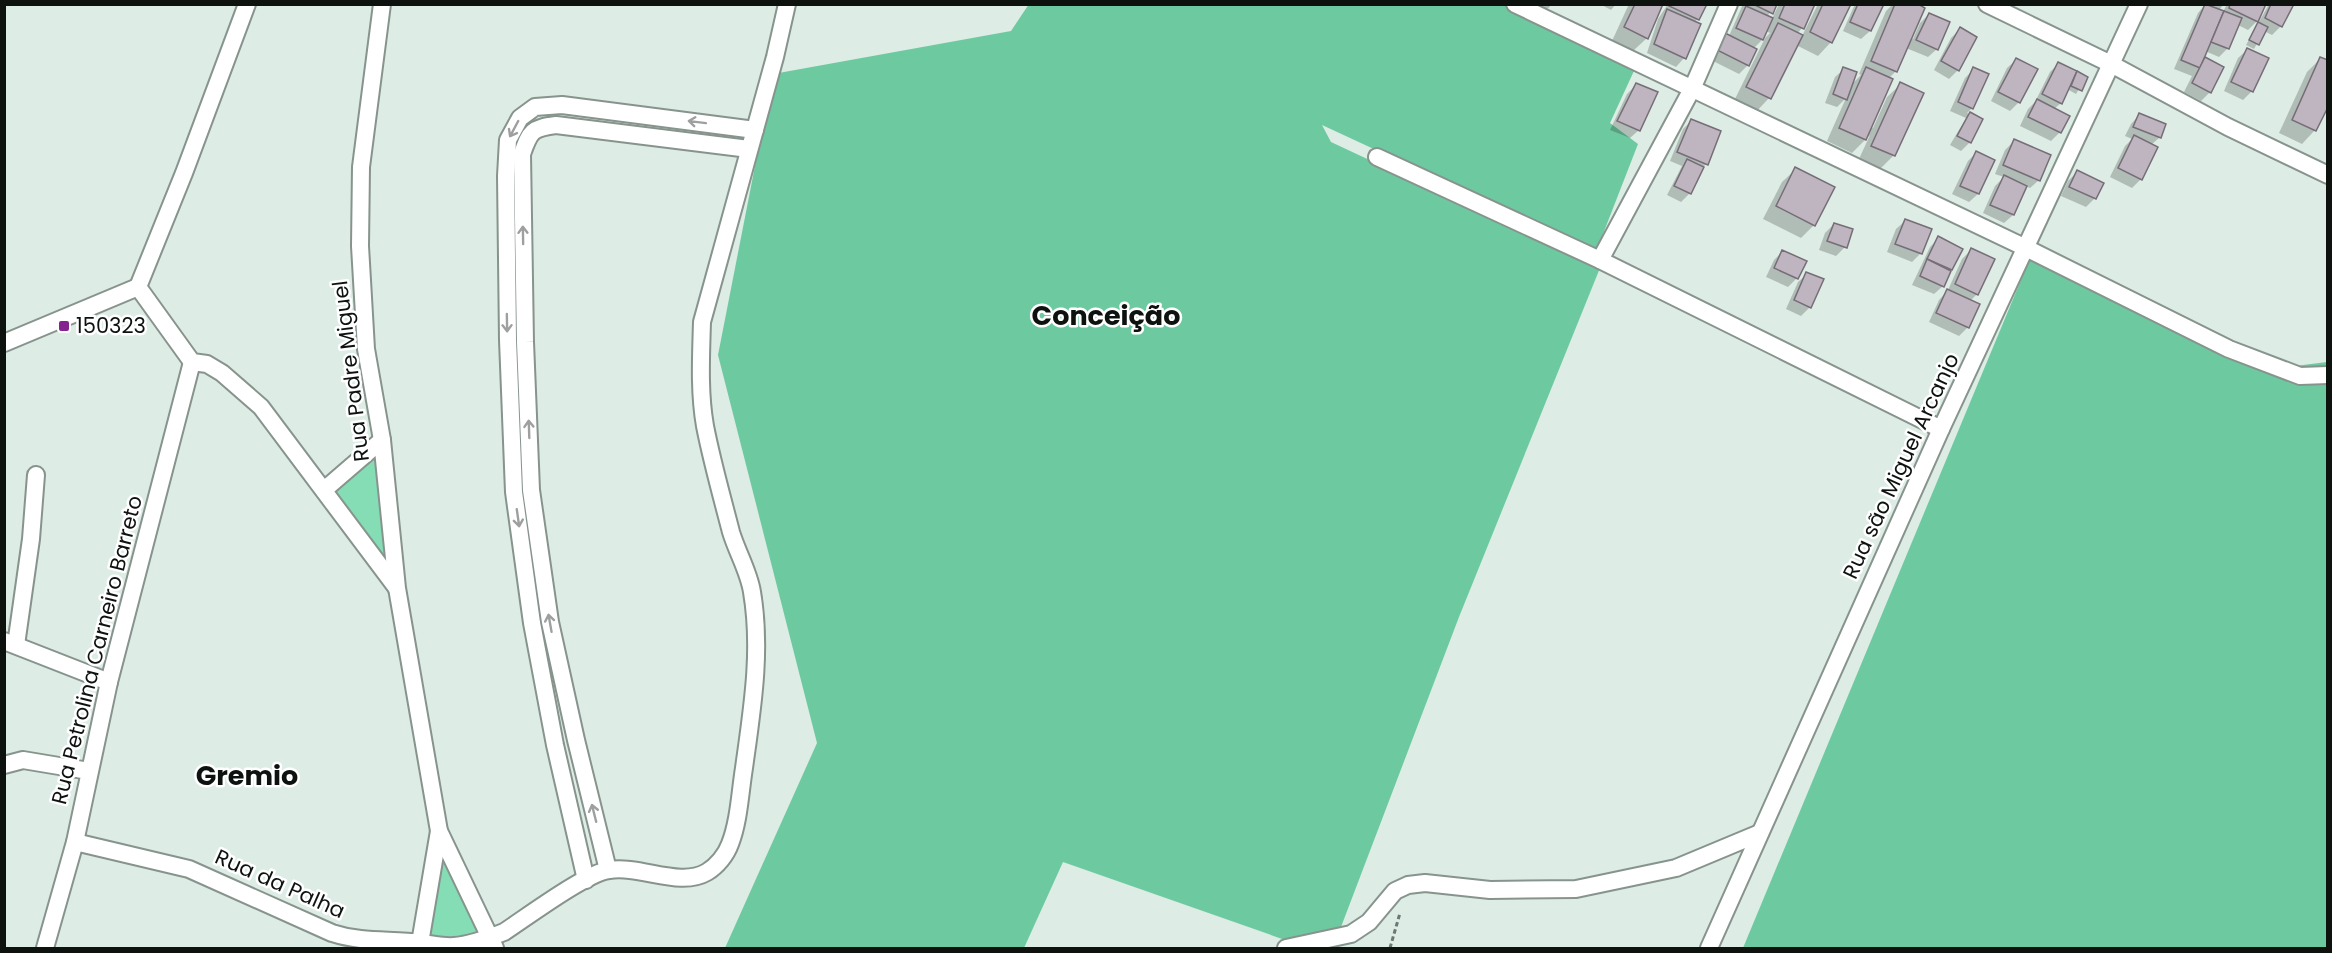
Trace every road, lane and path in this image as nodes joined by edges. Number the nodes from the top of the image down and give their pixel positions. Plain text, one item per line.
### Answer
1 (247, 4) edge
2 (382, 4) edge
3 (788, 4) edge
4 (1515, 4) edge
5 (1729, 4) edge
6 (1987, 4) edge
7 (2139, 4) edge
8 (2111, 64) junction
9 (1692, 89) junction
10 (755, 130) junction
11 (749, 149) junction
12 (1377, 158) dead end
13 (2328, 175) edge
14 (2026, 248) junction
15 (1600, 260) junction
16 (138, 287) junction
17 (4, 343) edge
18 (192, 362) junction
19 (2328, 375) edge
20 (1941, 429) junction
21 (382, 440) junction
22 (36, 475) dead end
23 (324, 490) junction
24 (397, 588) junction
25 (10, 643) edge
26 (109, 682) junction
27 (4, 765) edge
28 (89, 771) junction
29 (439, 831) junction
30 (1760, 833) junction
31 (75, 842) junction
32 (608, 870) junction
33 (585, 880) junction
34 (1408, 885) junction
35 (496, 939) edge
36 (410, 944) edge
37 (45, 948) edge
38 (1286, 948) edge
39 (1390, 948) edge
40 (1709, 948) edge

1 - 16 street
2 - 21 street, Rua Padre Miguel
3 - 10 street
4 - 9 street
5 - 9 street
6 - 8 street
7 - 8 street, Rua são Miguel Arcanjo
8 - 13 street
8 - 14 street, Rua são Miguel Arcanjo
9 - 14 street
9 - 15 street
10 - 11 street
10 -> 33 street
11 - 32 street
32 -> 11 street
12 - 15 street
14 - 19 street
14 - 20 street, Rua são Miguel Arcanjo
15 - 20 street
16 - 17 street
16 - 18 street
18 - 23 street
18 - 26 street, Rua Petrolina Carneiro Barreto
20 - 30 street, Rua são Miguel Arcanjo
21 - 23 street
21 - 24 street, Rua Padre Miguel
22 - 25 street
23 - 24 street
24 - 29 street, Rua Padre Miguel
25 - 26 street
26 - 28 street, Rua Petrolina Carneiro Barreto
27 - 28 street
28 - 31 street, Rua Petrolina Carneiro Barreto
29 - 35 street
29 - 36 street
30 - 34 street
30 - 40 street, Rua são Miguel Arcanjo
31 - 36 street, Rua da Palha
31 - 37 street, Rua Petrolina Carneiro Barreto
32 - 33 street, Rua da Palha
33 - 35 street, Rua da Palha
34 - 38 street
34 - 39 path
35 - 36 street, Rua da Palha

